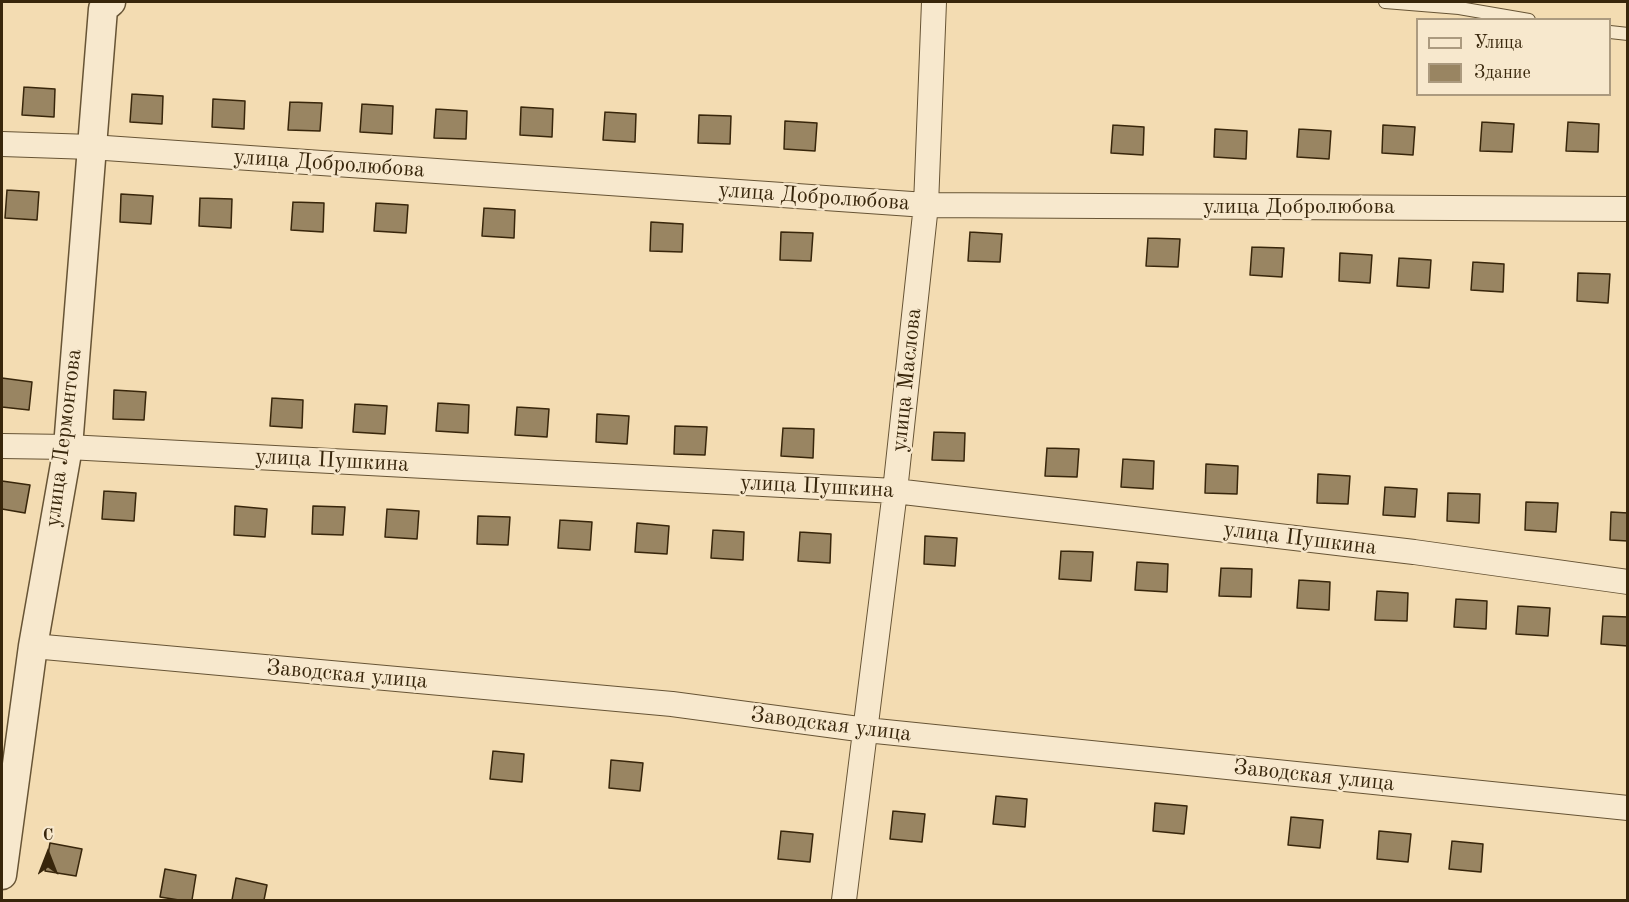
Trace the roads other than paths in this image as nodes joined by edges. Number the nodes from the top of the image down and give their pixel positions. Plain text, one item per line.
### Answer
1 (934, 2) edge
2 (1385, 2) edge
3 (105, 4) edge
4 (1459, 5) edge
5 (1520, 18) edge
6 (1611, 32) edge
7 (1628, 34) edge
8 (2, 144) edge
9 (91, 147) junction
10 (926, 205) junction
11 (1628, 209) edge
12 (2, 446) edge
13 (68, 447) junction
14 (895, 491) junction
15 (1628, 582) edge
16 (33, 646) junction
17 (866, 730) junction
18 (1628, 808) edge
19 (2, 875) edge
20 (844, 900) edge

1 - 10 street, улица Маслова
2 - 4 lane
3 - 9 street, улица Лермонтова
4 - 5 lane
6 - 7 lane
8 - 9 street, улица Добролюбова
9 - 10 street, улица Добролюбова
9 - 13 street, улица Лермонтова
10 - 11 street, улица Добролюбова
10 - 14 street, улица Маслова
12 - 13 street, улица Пушкина
13 - 14 street, улица Пушкина
13 - 16 street, улица Лермонтова
14 - 15 street, улица Пушкина
14 - 17 street, улица Маслова
16 - 17 street, Заводская улица
16 - 19 street, улица Лермонтова
17 - 18 street, Заводская улица
17 - 20 street, улица Маслова

